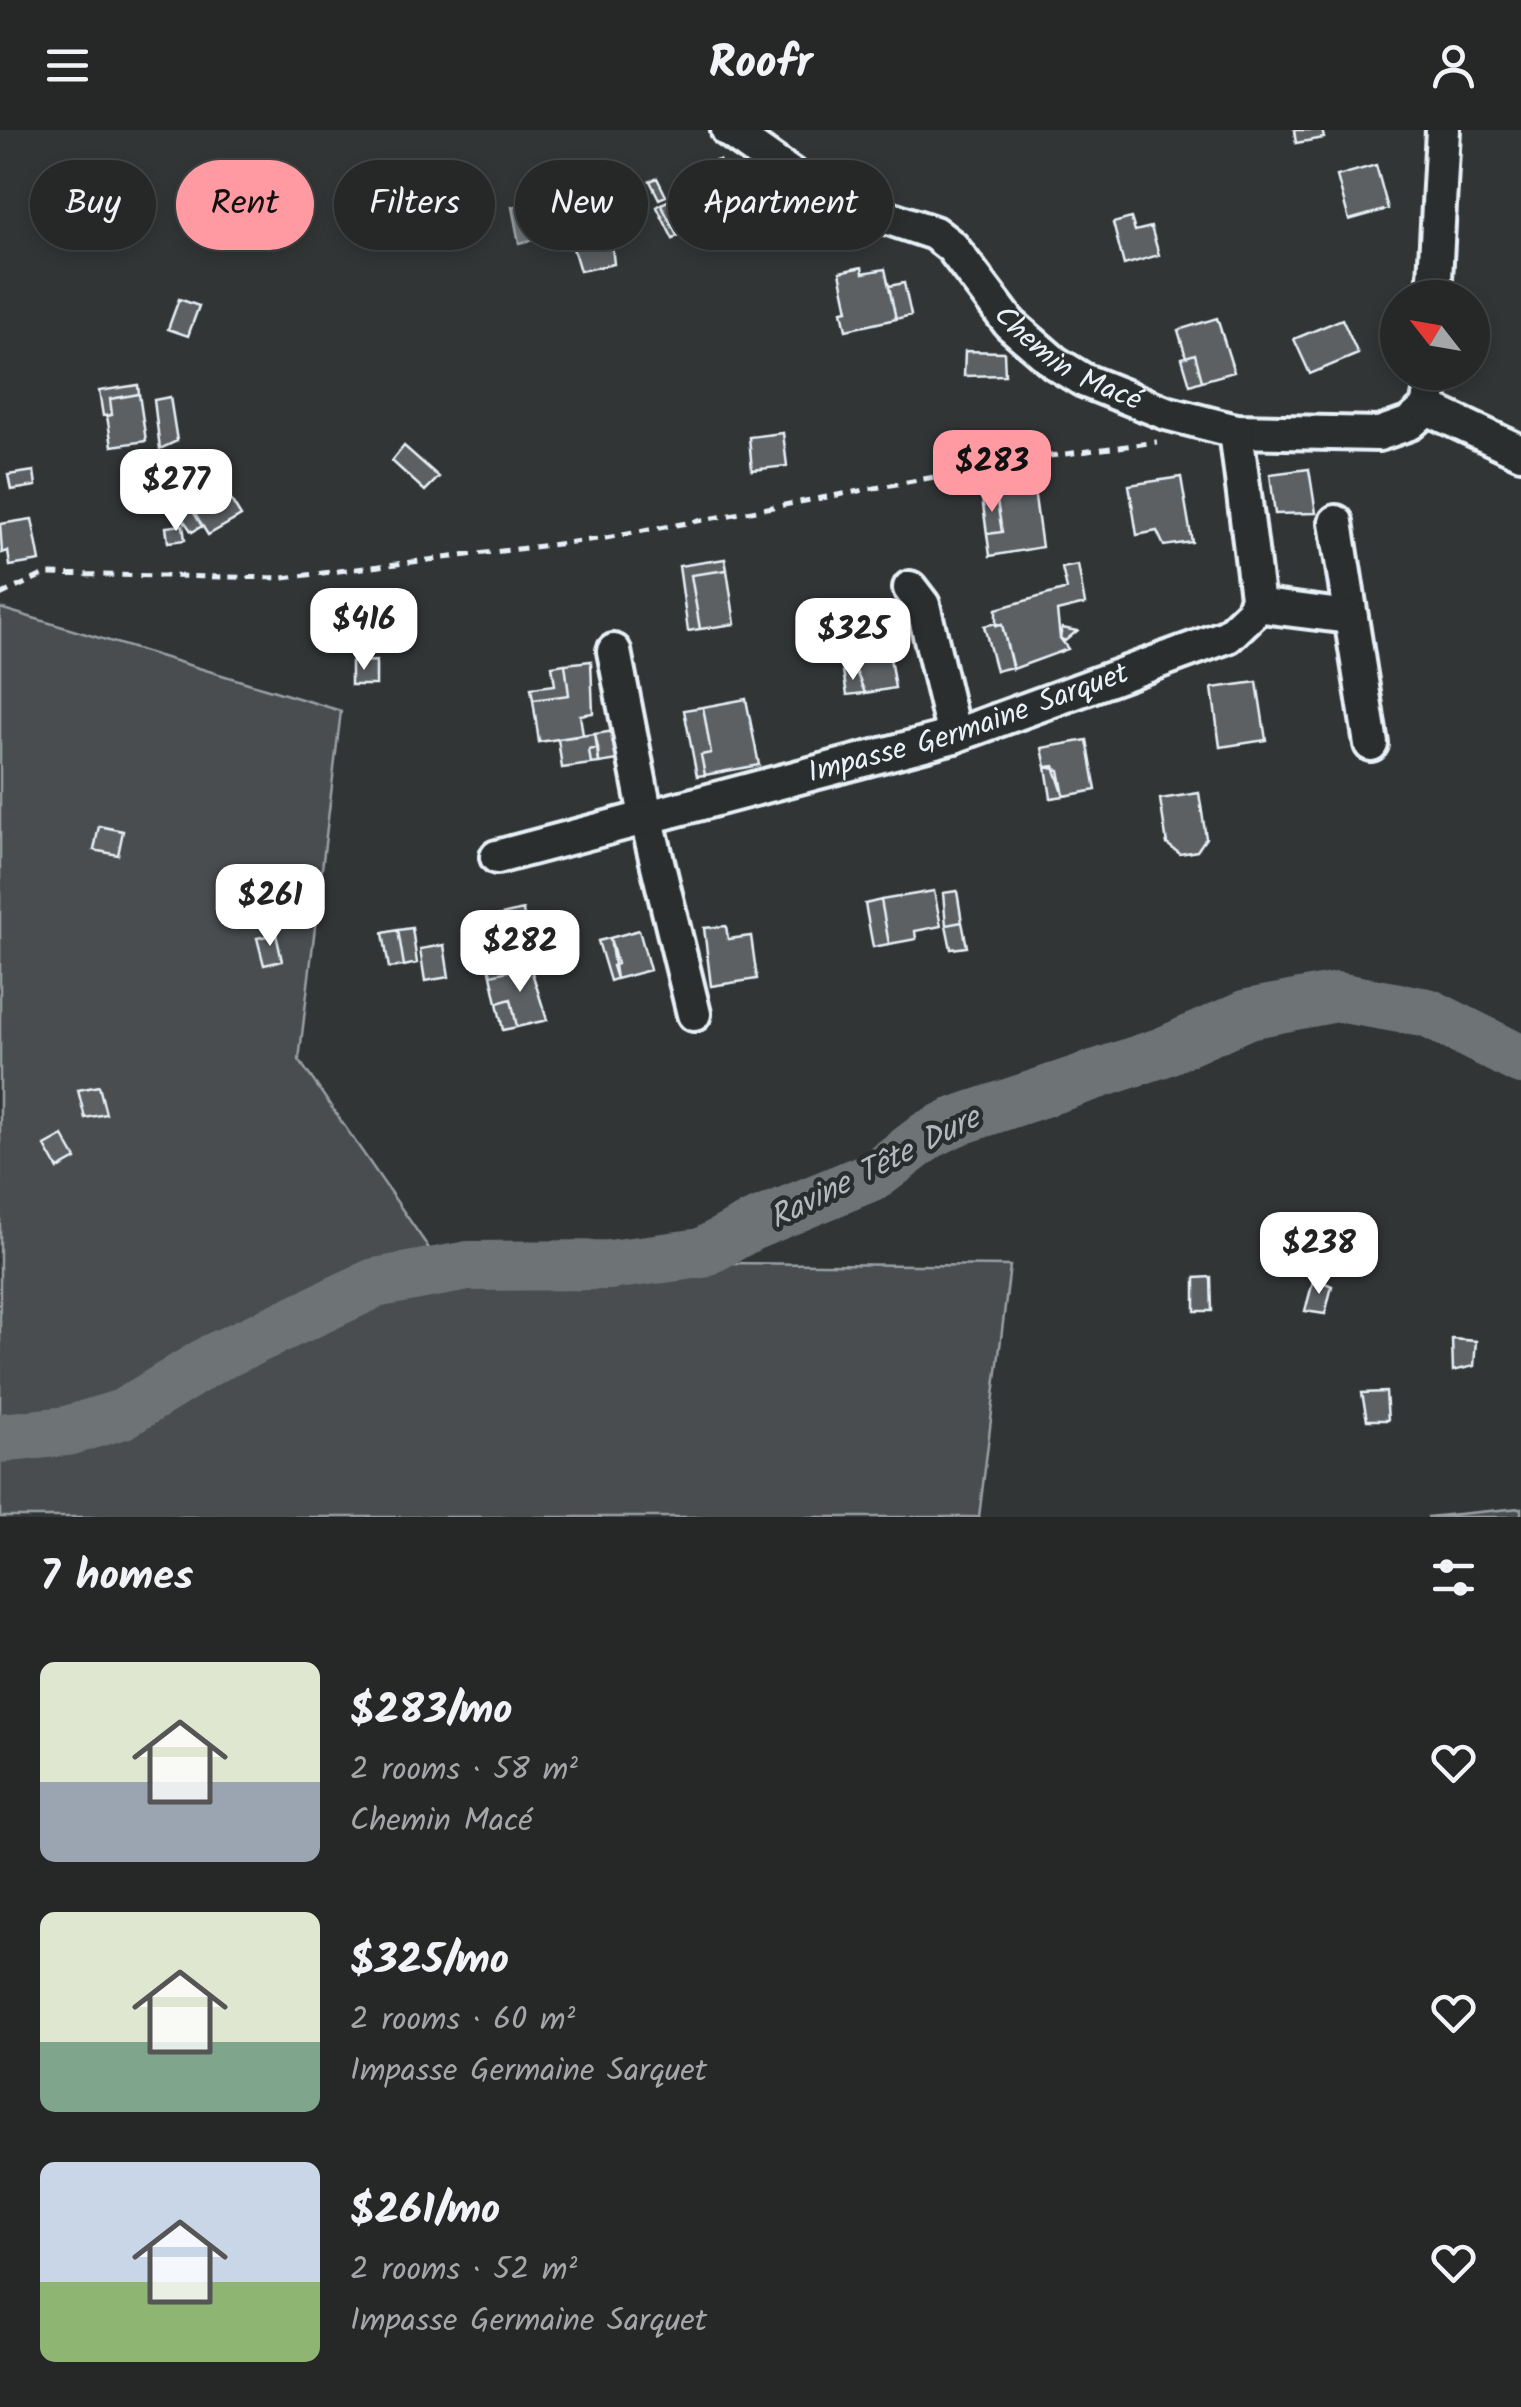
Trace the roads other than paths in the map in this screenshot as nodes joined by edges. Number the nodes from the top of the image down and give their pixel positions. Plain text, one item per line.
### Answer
1 (728, 130) edge
2 (1443, 130) edge
3 (1435, 280) edge
4 (1430, 390) edge
5 (1427, 408) junction
6 (1236, 431) junction
7 (1521, 452) edge
8 (1336, 522) dead end
9 (910, 588) dead end
10 (1255, 605) junction
11 (1349, 617) junction
12 (614, 651) dead end
13 (954, 736) junction
14 (1371, 744) dead end
15 (646, 816) junction
16 (497, 857) dead end
17 (694, 1014) dead end

1 - 6 street, Chemin Macé
2 - 3 street
4 - 5 street
5 - 6 street, Chemin Macé
5 - 7 street
6 - 10 street
8 - 11 street
9 - 13 street
10 - 11 street
10 - 13 street, Impasse Germaine Sarquet
11 - 14 street
12 - 15 street
13 - 15 street, Impasse Germaine Sarquet
15 - 16 street, Impasse Germaine Sarquet
15 - 17 street

